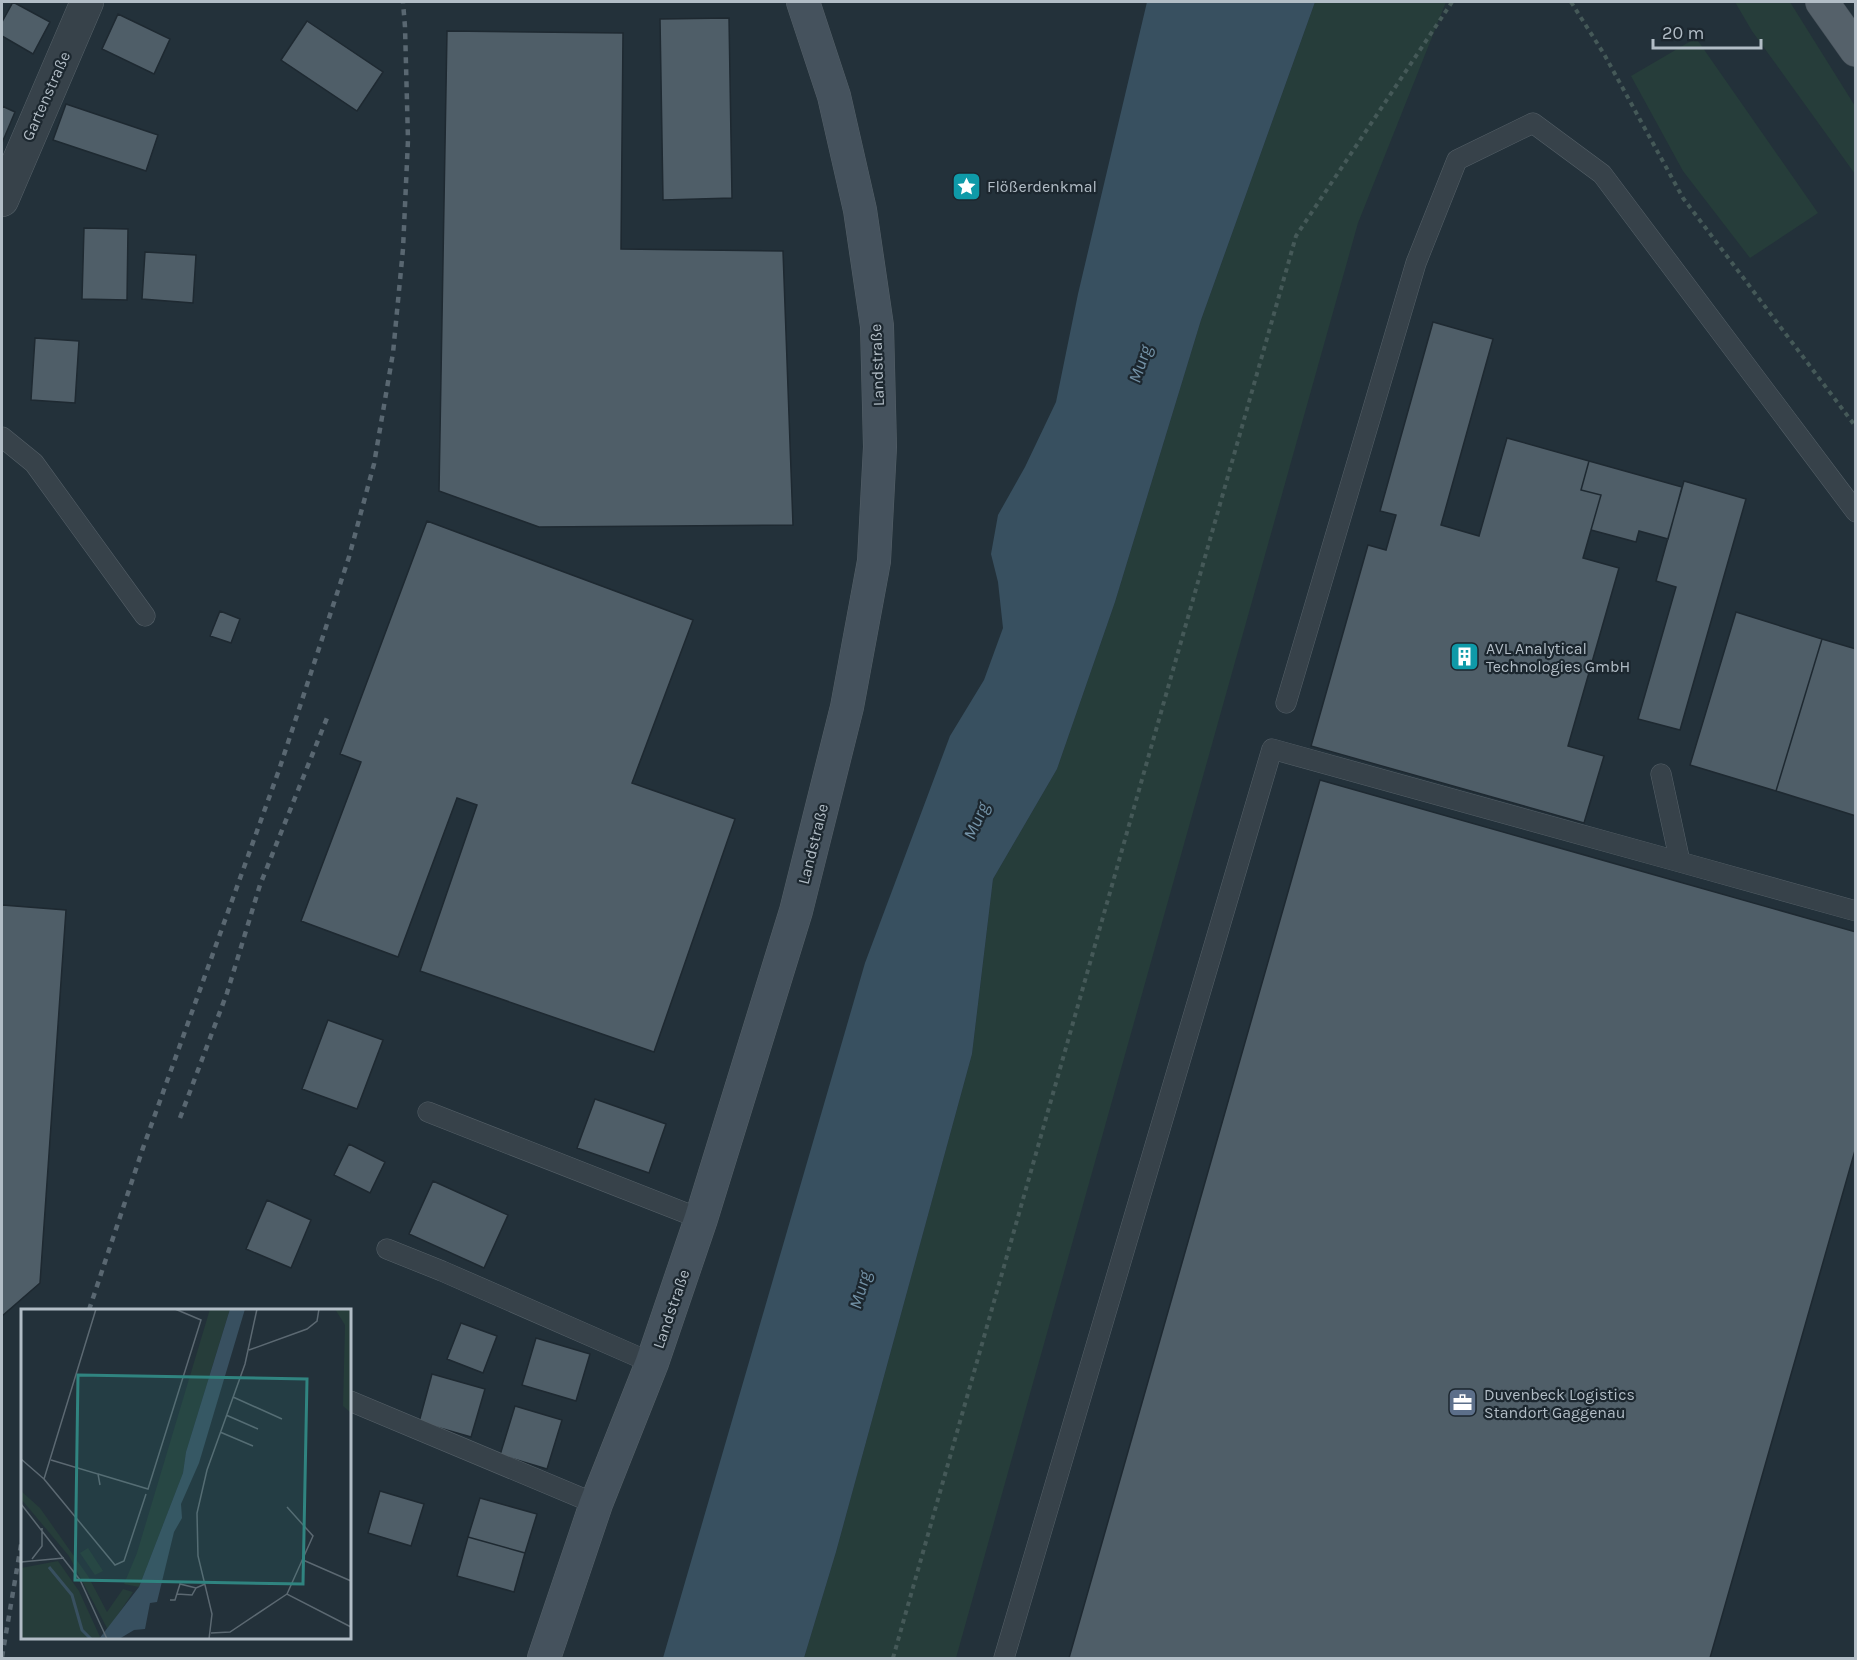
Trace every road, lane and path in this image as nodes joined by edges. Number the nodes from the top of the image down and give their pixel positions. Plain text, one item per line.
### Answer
1 (87, 2) edge
2 (803, 2) edge
3 (1452, 2) edge
4 (1570, 2) edge
5 (1822, 2) edge
6 (1856, 50) edge
7 (3, 194) edge
8 (1856, 427) edge
9 (2, 437) edge
10 (1856, 512) edge
11 (145, 616) dead end
12 (1286, 703) dead end
13 (1661, 774) dead end
14 (1680, 862) junction
15 (1856, 911) edge
16 (428, 1112) dead end
17 (701, 1219) junction
18 (387, 1249) dead end
19 (652, 1363) junction
20 (351, 1401) edge
21 (596, 1504) junction
22 (544, 1659) edge
23 (893, 1659) edge
24 (1004, 1659) edge

1 - 7 street, Gartenstraße
2 - 17 street, Landstraße
3 - 23 path
4 - 8 path
5 - 6 main road
9 - 11 lane
10 - 12 lane
13 - 14 lane
14 - 15 lane
14 - 24 lane
16 - 17 lane
17 - 19 street, Landstraße
18 - 19 lane
19 - 21 street, Landstraße
20 - 21 lane
21 - 22 street, Landstraße

